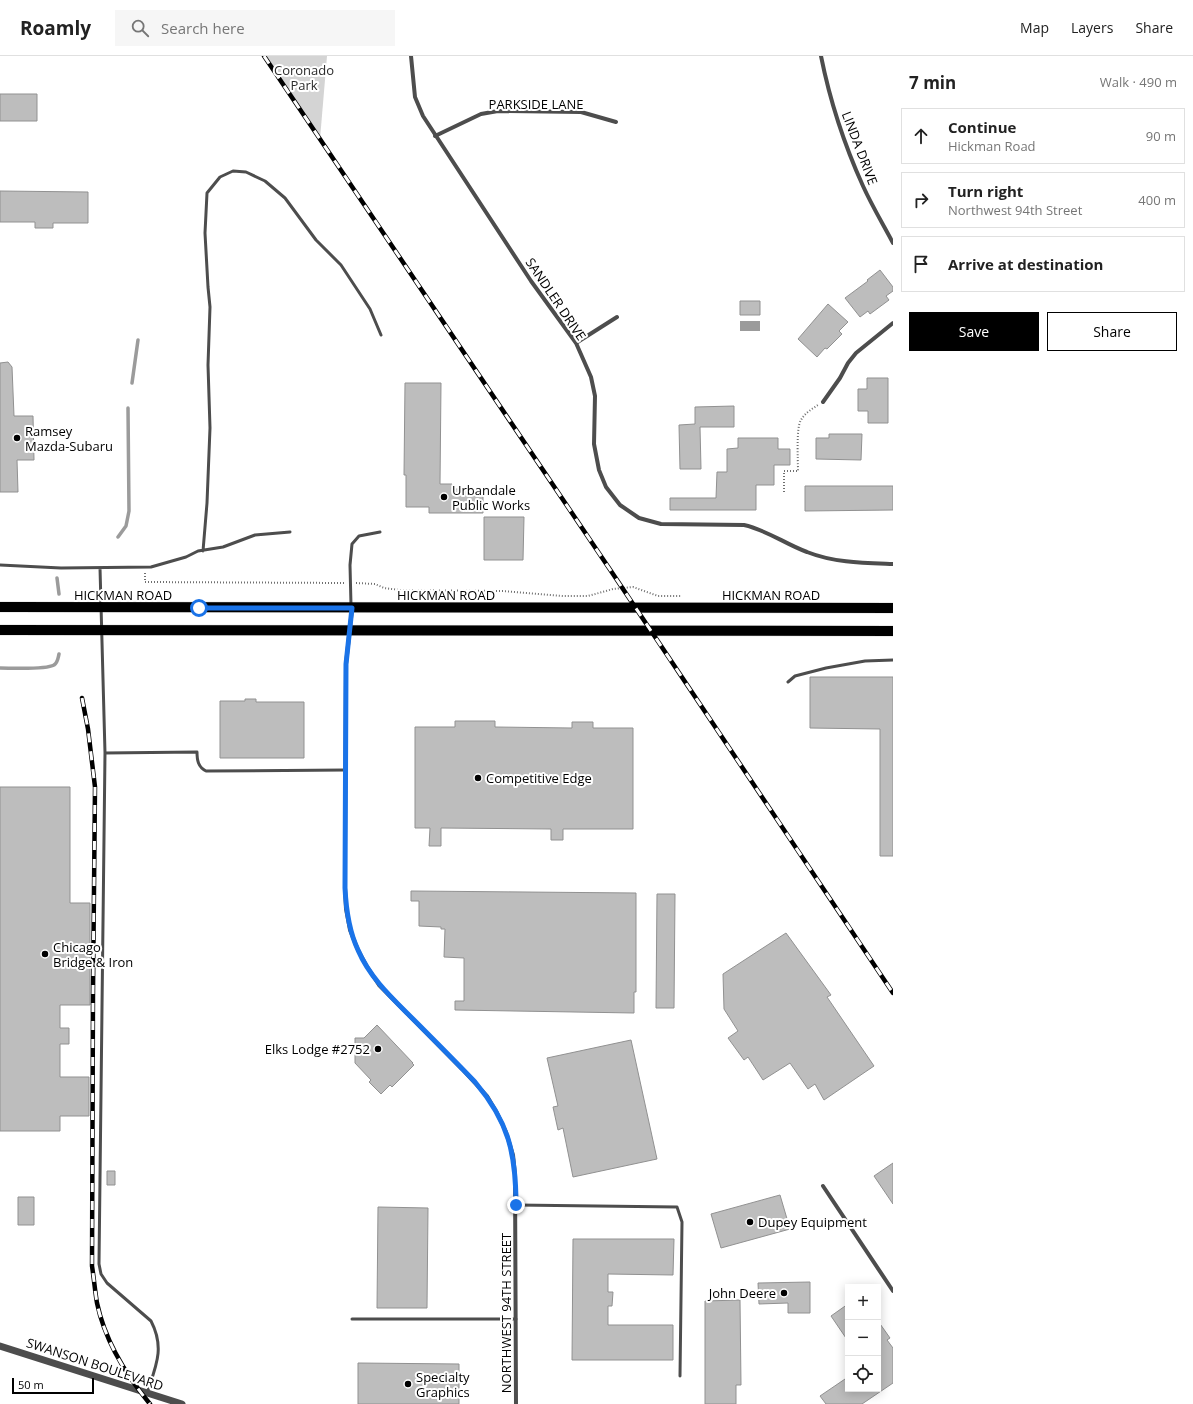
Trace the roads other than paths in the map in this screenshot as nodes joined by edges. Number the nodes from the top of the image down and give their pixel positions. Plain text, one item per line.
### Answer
1 (411, 56) edge
2 (822, 56) edge
3 (616, 122) dead end
4 (435, 136) junction
5 (893, 243) edge
6 (617, 317) dead end
7 (893, 323) edge
8 (382, 335) dead end
9 (576, 343) junction
10 (823, 402) road end
11 (290, 532) dead end
12 (380, 532) dead end
13 (203, 551) junction
14 (893, 564) edge
15 (0, 565) edge
16 (100, 568) junction
17 (0, 607) edge
18 (102, 607) junction
19 (352, 608) junction
20 (893, 608) edge
21 (0, 630) edge
22 (102, 630) junction
23 (349, 630) junction
24 (893, 631) edge
25 (893, 660) edge
26 (788, 682) dead end
27 (105, 753) junction
28 (345, 770) junction
29 (823, 1186) dead end
30 (516, 1205) junction
31 (893, 1291) edge
32 (352, 1319) dead end
33 (516, 1319) junction
34 (0, 1346) edge
35 (680, 1376) dead end
36 (147, 1393) junction
37 (182, 1404) edge
38 (516, 1404) edge

1 - 4 street, SANDLER DRIVE
2 - 5 street, LINDA DRIVE
3 - 4 street, PARKSIDE LANE
4 - 9 street, SANDLER DRIVE
6 - 9 street
7 - 10 street
8 - 13 lane
9 - 14 street, SANDLER DRIVE
11 - 13 lane
12 - 19 lane
13 - 16 lane
15 - 16 lane
16 - 18 lane
17 - 18 main road, HICKMAN ROAD
18 - 19 main road, HICKMAN ROAD
18 - 22 lane
19 - 20 main road, HICKMAN ROAD
19 - 23 street, NORTHWEST 94TH STREET
21 - 22 main road
22 - 23 main road
22 - 27 lane
23 - 24 main road
23 - 28 street, NORTHWEST 94TH STREET
25 - 26 lane
27 - 28 lane
27 - 36 lane
28 - 30 street, NORTHWEST 94TH STREET
29 - 31 street
30 - 33 street, NORTHWEST 94TH STREET
30 - 35 lane
32 - 33 lane
33 - 38 street, NORTHWEST 94TH STREET
34 - 36 street, SWANSON BOULEVARD
36 - 37 street, SWANSON BOULEVARD

